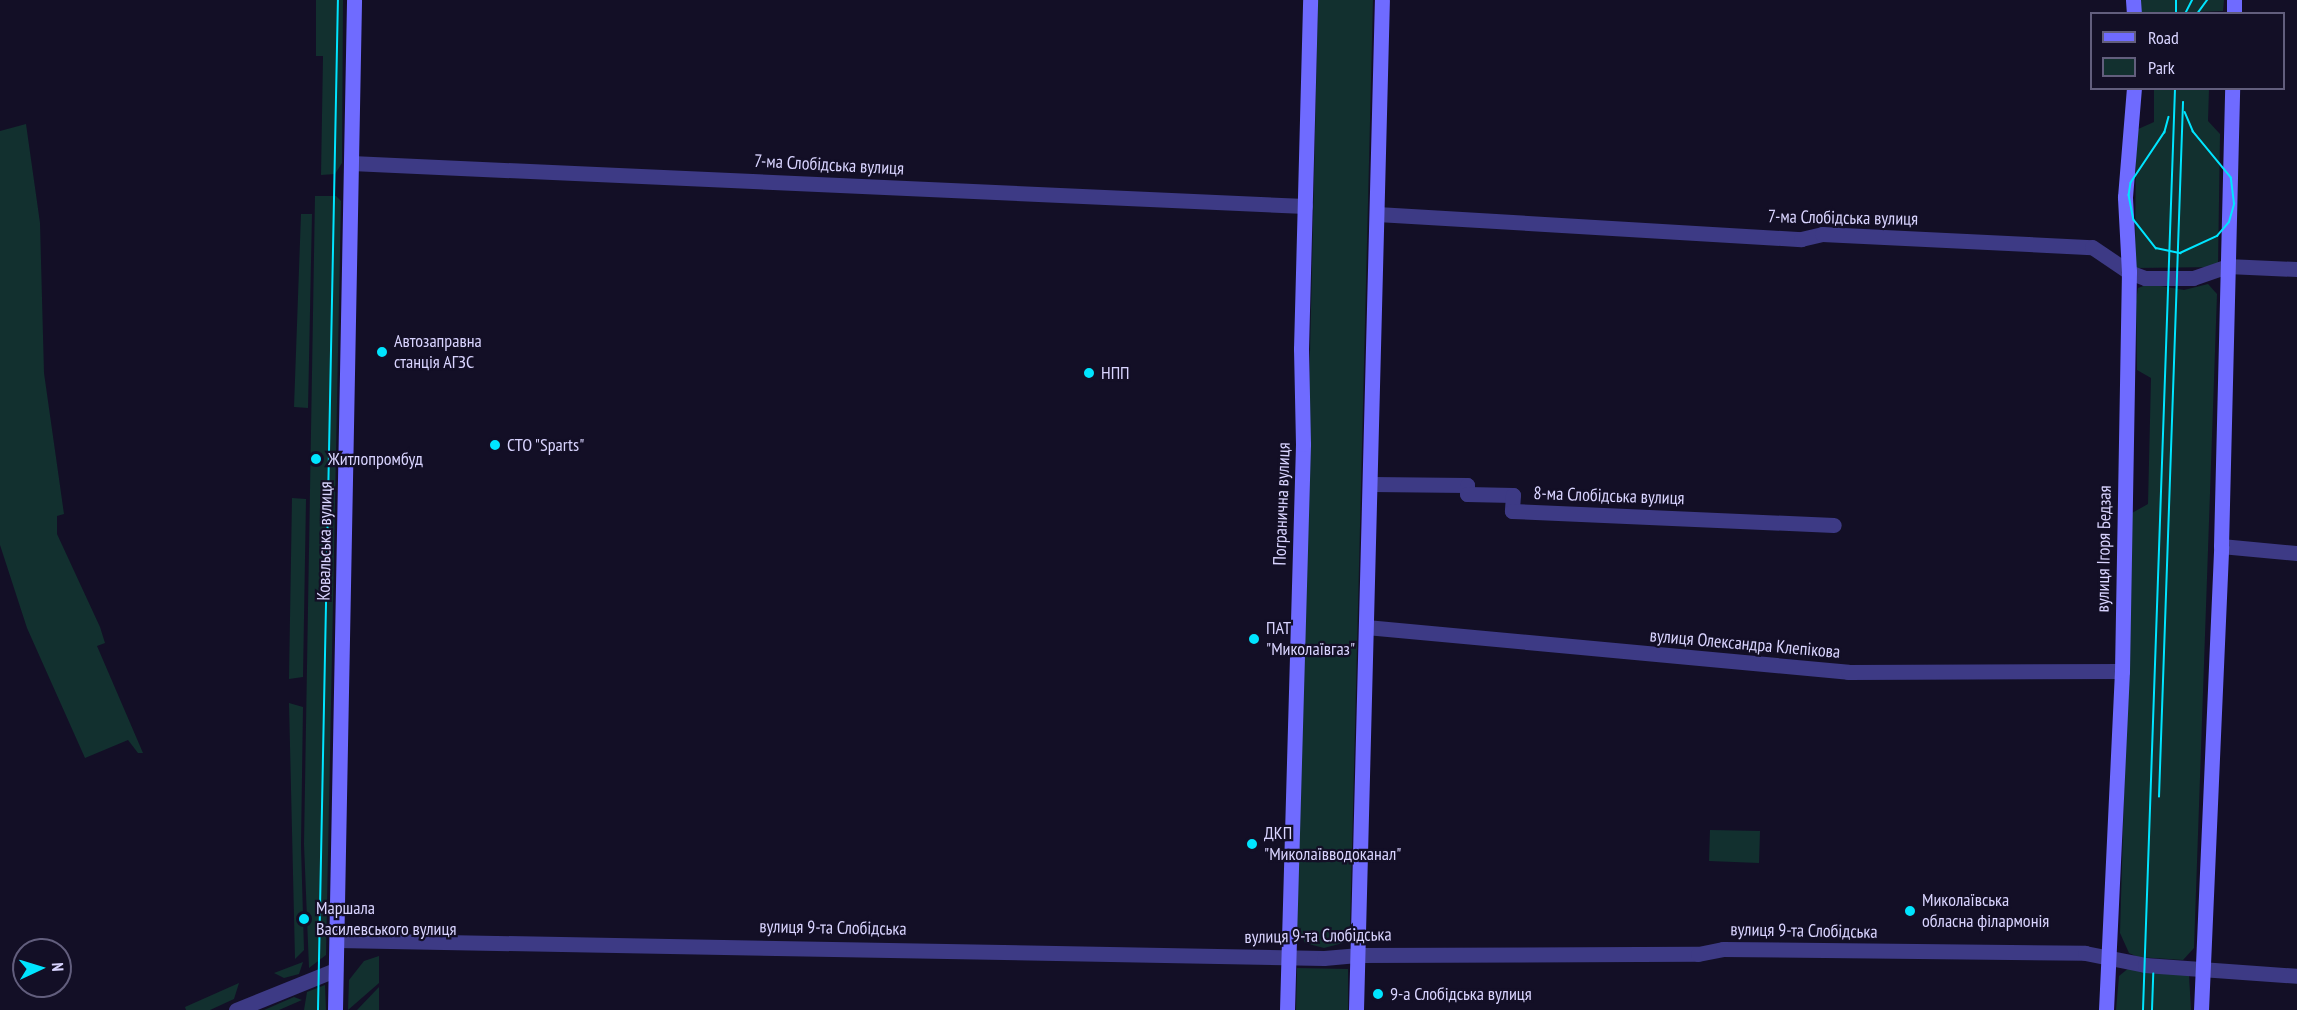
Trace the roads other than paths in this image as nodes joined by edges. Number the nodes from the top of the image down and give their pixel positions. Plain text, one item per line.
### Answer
1 (354, 0) edge
2 (1310, 0) edge
3 (1382, 0) edge
4 (2134, 90) edge
5 (2232, 90) edge
6 (351, 163) junction
7 (1305, 207) junction
8 (1377, 214) junction
9 (2227, 266) junction
10 (2297, 269) edge
11 (2129, 272) junction
12 (1372, 484) junction
13 (1834, 525) dead end
14 (2221, 546) junction
15 (2297, 553) edge
16 (1365, 627) junction
17 (2122, 671) junction
18 (337, 940) junction
19 (1357, 955) junction
20 (1288, 957) junction
21 (2110, 959) junction
22 (335, 970) junction
23 (2202, 972) junction
24 (2297, 976) edge
25 (236, 1010) edge
26 (335, 1010) edge
27 (1287, 1010) edge
28 (1356, 1010) edge
29 (2106, 1010) edge
30 (2202, 1010) edge

1 - 6 street, Ковальська вулиця
2 - 7 street, Погранична вулиця
3 - 8 street
4 - 11 street, вулиця Ігоря Бедзая
5 - 9 street
6 - 7 street, 7-ма Слобідська вулиця
6 - 18 street, Ковальська вулиця
7 - 20 street, Погранична вулиця
8 - 11 street, 7-ма Слобідська вулиця
8 - 12 street
9 - 10 street, 7-ма Слобідська вулиця
9 - 11 street, 7-ма Слобідська вулиця
9 - 14 street
11 - 17 street, вулиця Ігоря Бедзая
12 - 13 street, 8-ма Слобідська вулиця
12 - 16 street
14 - 15 street
14 - 23 street
16 - 17 street, вулиця Олександра Клепікова
16 - 19 street
17 - 21 street, вулиця Ігоря Бедзая
18 - 20 street, вулиця 9-та Слобідська
18 - 22 street, Ковальська вулиця
19 - 20 street, вулиця 9-та Слобідська
19 - 21 street, вулиця 9-та Слобідська
19 - 28 street
20 - 27 street, Погранична вулиця
21 - 23 street, вулиця 9-та Слобідська
21 - 29 street, вулиця Ігоря Бедзая
22 - 25 street
22 - 26 street, Ковальська вулиця
23 - 24 street, вулиця 9-та Слобідська
23 - 30 street

